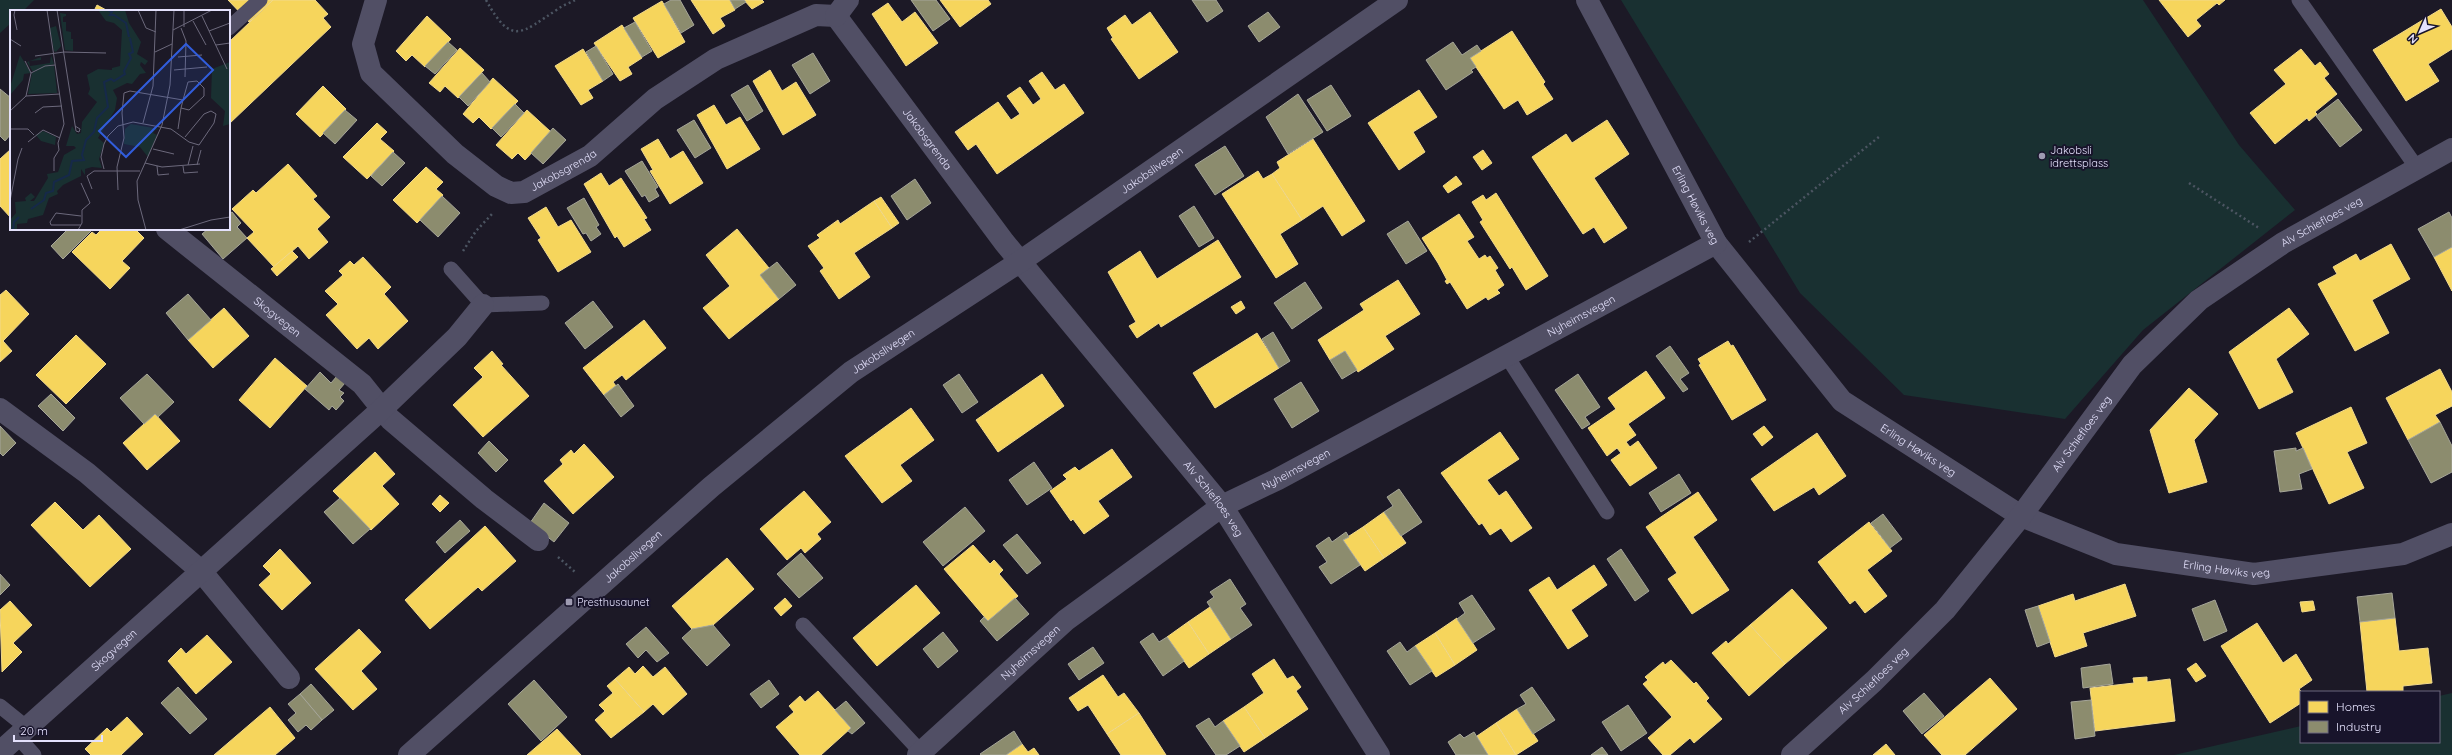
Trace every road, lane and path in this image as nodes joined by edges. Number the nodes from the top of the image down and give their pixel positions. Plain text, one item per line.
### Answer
1 (260, 0) edge
2 (376, 0) edge
3 (486, 0) edge
4 (575, 0) edge
5 (1397, 0) edge
6 (1587, 0) edge
7 (2299, 0) edge
8 (842, 8) edge
9 (230, 27) edge
10 (1880, 136) dead end
11 (2452, 149) edge
12 (2417, 168) junction
13 (2189, 183) dead end
14 (511, 193) junction
15 (168, 230) edge
16 (2283, 243) junction
17 (1722, 251) junction
18 (1021, 261) junction
19 (451, 269) joint
20 (542, 303) dead end
21 (484, 305) junction
22 (1506, 355) junction
23 (0, 409) edge
24 (382, 410) junction
25 (1222, 506) junction
26 (1607, 512) dead end
27 (2022, 516) junction
28 (2452, 534) edge
29 (538, 540) joint
30 (201, 571) junction
31 (596, 590) junction
32 (803, 625) dead end
33 (289, 678) dead end
34 (0, 706) edge
35 (22, 731) junction
36 (0, 752) edge
37 (920, 754) edge
38 (34, 755) edge
39 (409, 755) edge
40 (1378, 755) edge
41 (1792, 755) edge

1 - 9 lane
2 - 14 street
3 - 4 path
5 - 18 street, Jakobslivegen
6 - 17 street, Erling Høviks veg
7 - 12 lane
8 - 14 street, Jakobsgrenda
8 - 18 street, Jakobsgrenda
10 - 17 path
11 - 12 street, Alv Schiefloes veg
12 - 16 street, Alv Schiefloes veg
13 - 16 path
14 - 19 path
15 - 24 street, Skogvegen
16 - 27 street, Alv Schiefloes veg
17 - 22 street, Nyheimsvegen
17 - 27 street, Erling Høviks veg
18 - 25 street, Alv Schiefloes veg
18 - 31 street, Jakobslivegen
19 - 21 lane
20 - 21 lane
21 - 24 street, Skogvegen
22 - 25 street, Nyheimsvegen
22 - 26 lane
23 - 30 street
24 - 29 street, Skogvegen
24 - 30 street, Skogvegen
25 - 37 street, Nyheimsvegen
25 - 40 street, Alv Schiefloes veg
27 - 28 street, Erling Høviks veg
27 - 41 street, Alv Schiefloes veg
29 - 31 path
30 - 33 street
30 - 35 street, Skogvegen
31 - 39 street, Jakobslivegen
32 - 37 lane
34 - 35 lane
35 - 36 street, Skogvegen
35 - 38 lane

